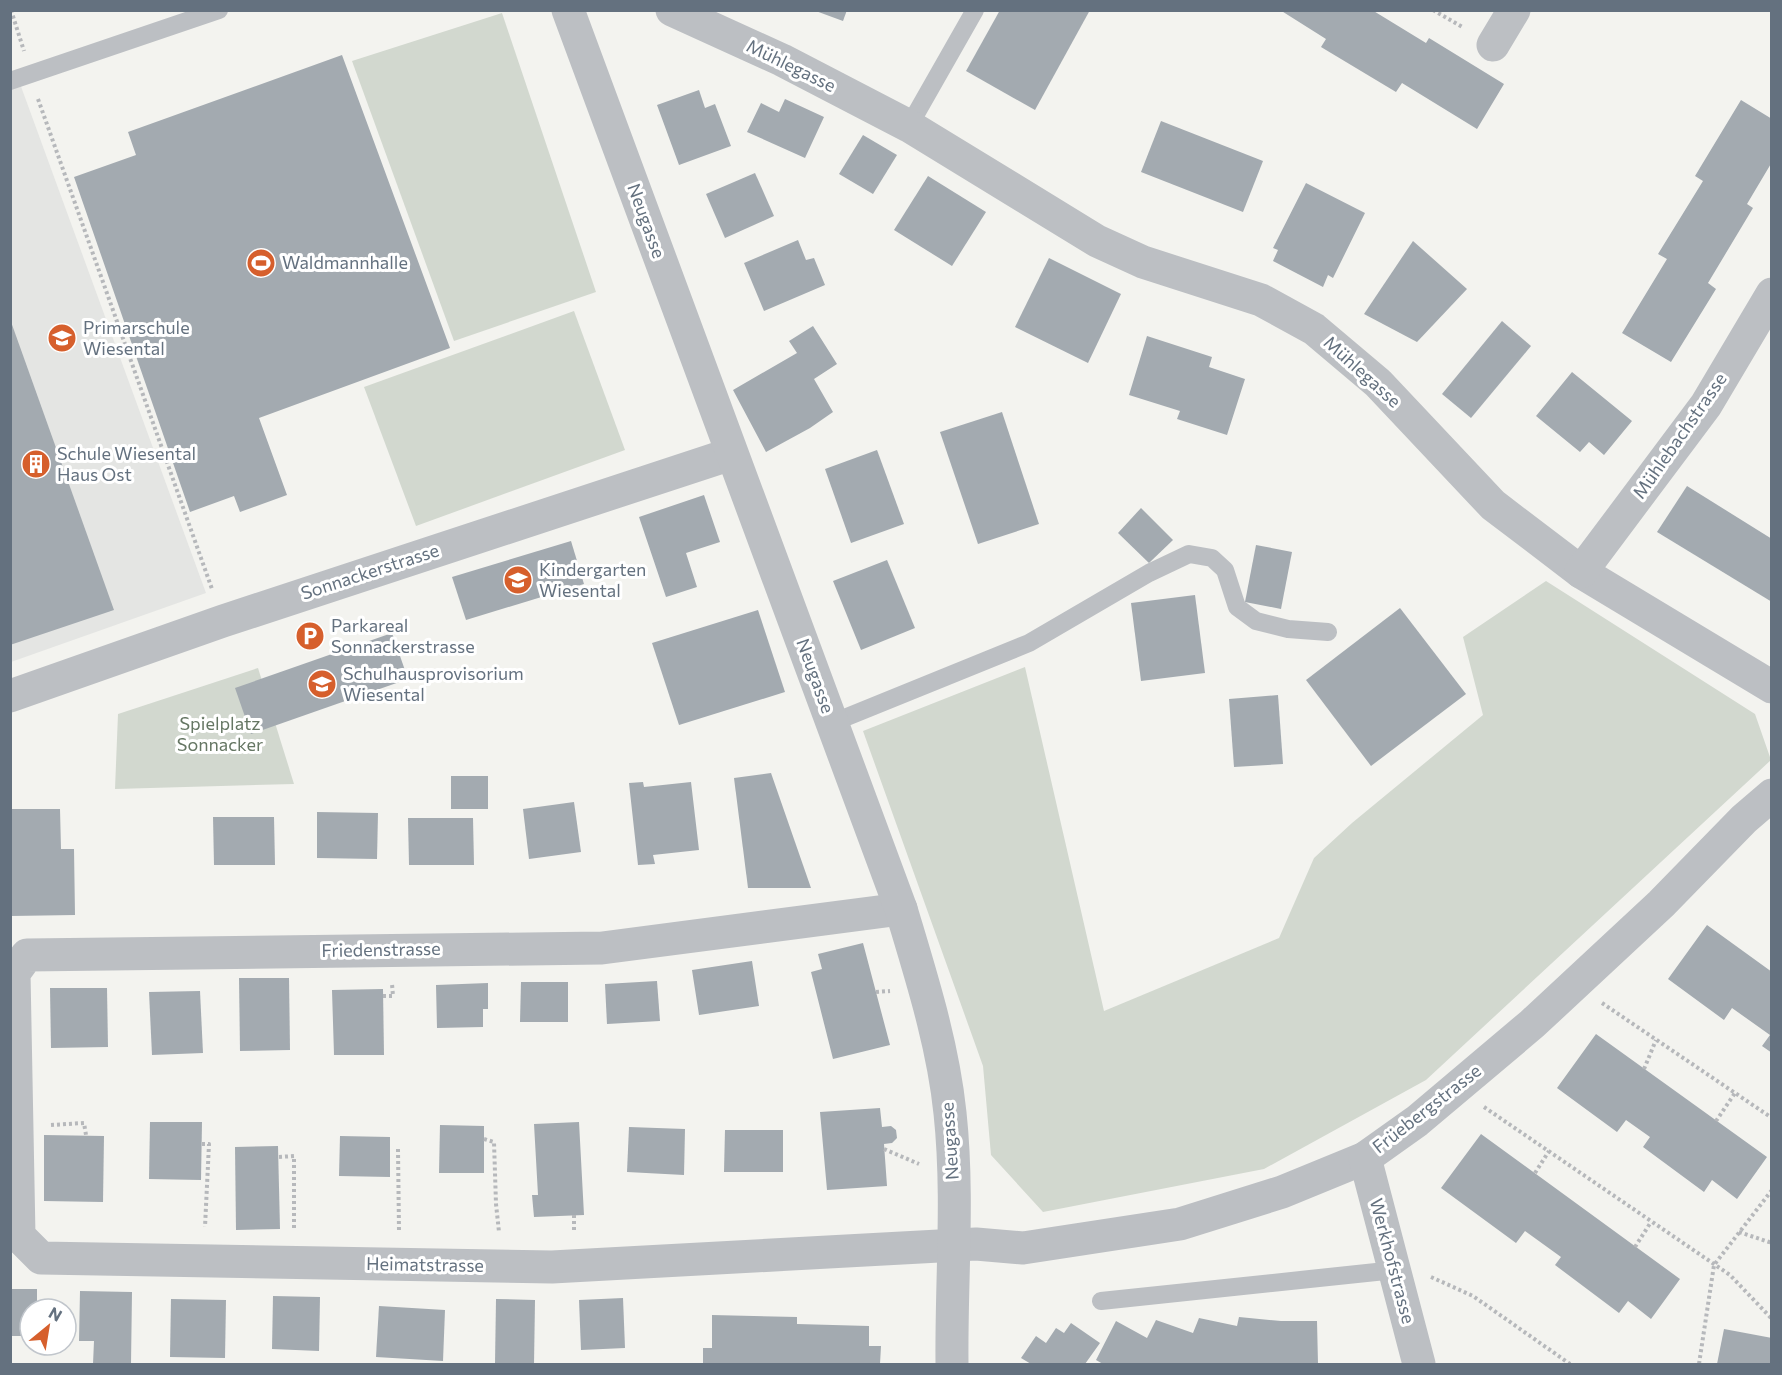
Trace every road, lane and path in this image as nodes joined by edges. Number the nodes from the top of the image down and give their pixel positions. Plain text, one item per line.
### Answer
1 (11, 10) edge
2 (219, 10) edge
3 (568, 10) edge
4 (672, 10) edge
5 (975, 10) edge
6 (1514, 10) edge
7 (18, 27) dead end
8 (1493, 45) dead end
9 (29, 74) junction
10 (10, 81) edge
11 (909, 126) junction
12 (1772, 294) edge
13 (731, 454) junction
14 (1581, 572) junction
15 (223, 621) junction
16 (1328, 632) dead end
17 (1772, 687) edge
18 (10, 696) edge
19 (832, 723) junction
20 (1772, 795) edge
21 (901, 909) junction
22 (1599, 1001) dead end
23 (1656, 1040) junction
24 (1644, 1069) dead end
25 (1735, 1093) junction
26 (1484, 1106) dead end
27 (1772, 1118) edge
28 (17, 1120) joint
29 (1716, 1121) dead end
30 (84, 1123) dead end
31 (86, 1135) dead end
32 (484, 1139) dead end
33 (202, 1144) dead end
34 (398, 1149) dead end
35 (884, 1149) dead end
36 (1549, 1151) junction
37 (279, 1157) dead end
38 (1365, 1158) junction
39 (916, 1164) dead end
40 (1535, 1173) dead end
41 (1772, 1190) edge
42 (1651, 1222) junction
43 (1739, 1232) junction
44 (1772, 1243) edge
45 (954, 1245) junction
46 (1635, 1246) dead end
47 (205, 1261) junction
48 (294, 1262) junction
49 (399, 1264) junction
50 (1714, 1264) junction
51 (503, 1266) junction
52 (1410, 1272) junction
53 (1101, 1301) dead end
54 (1772, 1319) edge
55 (952, 1365) edge
56 (1419, 1365) edge
57 (1570, 1365) edge
58 (1699, 1365) edge

1 - 7 path
2 - 9 lane
3 - 13 street, Neugasse
4 - 11 street, Mühlegasse
5 - 11 lane
6 - 8 street
9 - 10 lane
9 - 15 path
11 - 14 street, Mühlegasse
12 - 14 street, Mühlebachstrasse
13 - 15 street, Sonnackerstrasse
13 - 19 street, Neugasse
14 - 17 street, Mühlegasse
15 - 18 street, Sonnackerstrasse
16 - 19 lane
19 - 21 street, Neugasse
20 - 38 street, Früebergstrasse
21 - 28 street, Friedenstrasse
21 - 45 street, Neugasse
22 - 23 path
23 - 24 path
23 - 25 path
25 - 27 path
25 - 29 path
26 - 36 path
28 - 47 street, Heimatstrasse
30 - 31 path
32 - 51 path
33 - 47 path
34 - 49 path
35 - 39 path
36 - 40 path
36 - 42 path
37 - 48 path
38 - 45 street, Früebergstrasse
38 - 52 street, Werkhofstrasse
41 - 43 path
42 - 46 path
42 - 50 path
43 - 44 path
43 - 50 path
45 - 51 street, Heimatstrasse
45 - 55 street, Neugasse
47 - 48 street, Heimatstrasse
48 - 49 street, Heimatstrasse
49 - 51 street, Heimatstrasse
50 - 54 path
50 - 58 path
52 - 53 lane
52 - 56 street, Werkhofstrasse
52 - 57 path

